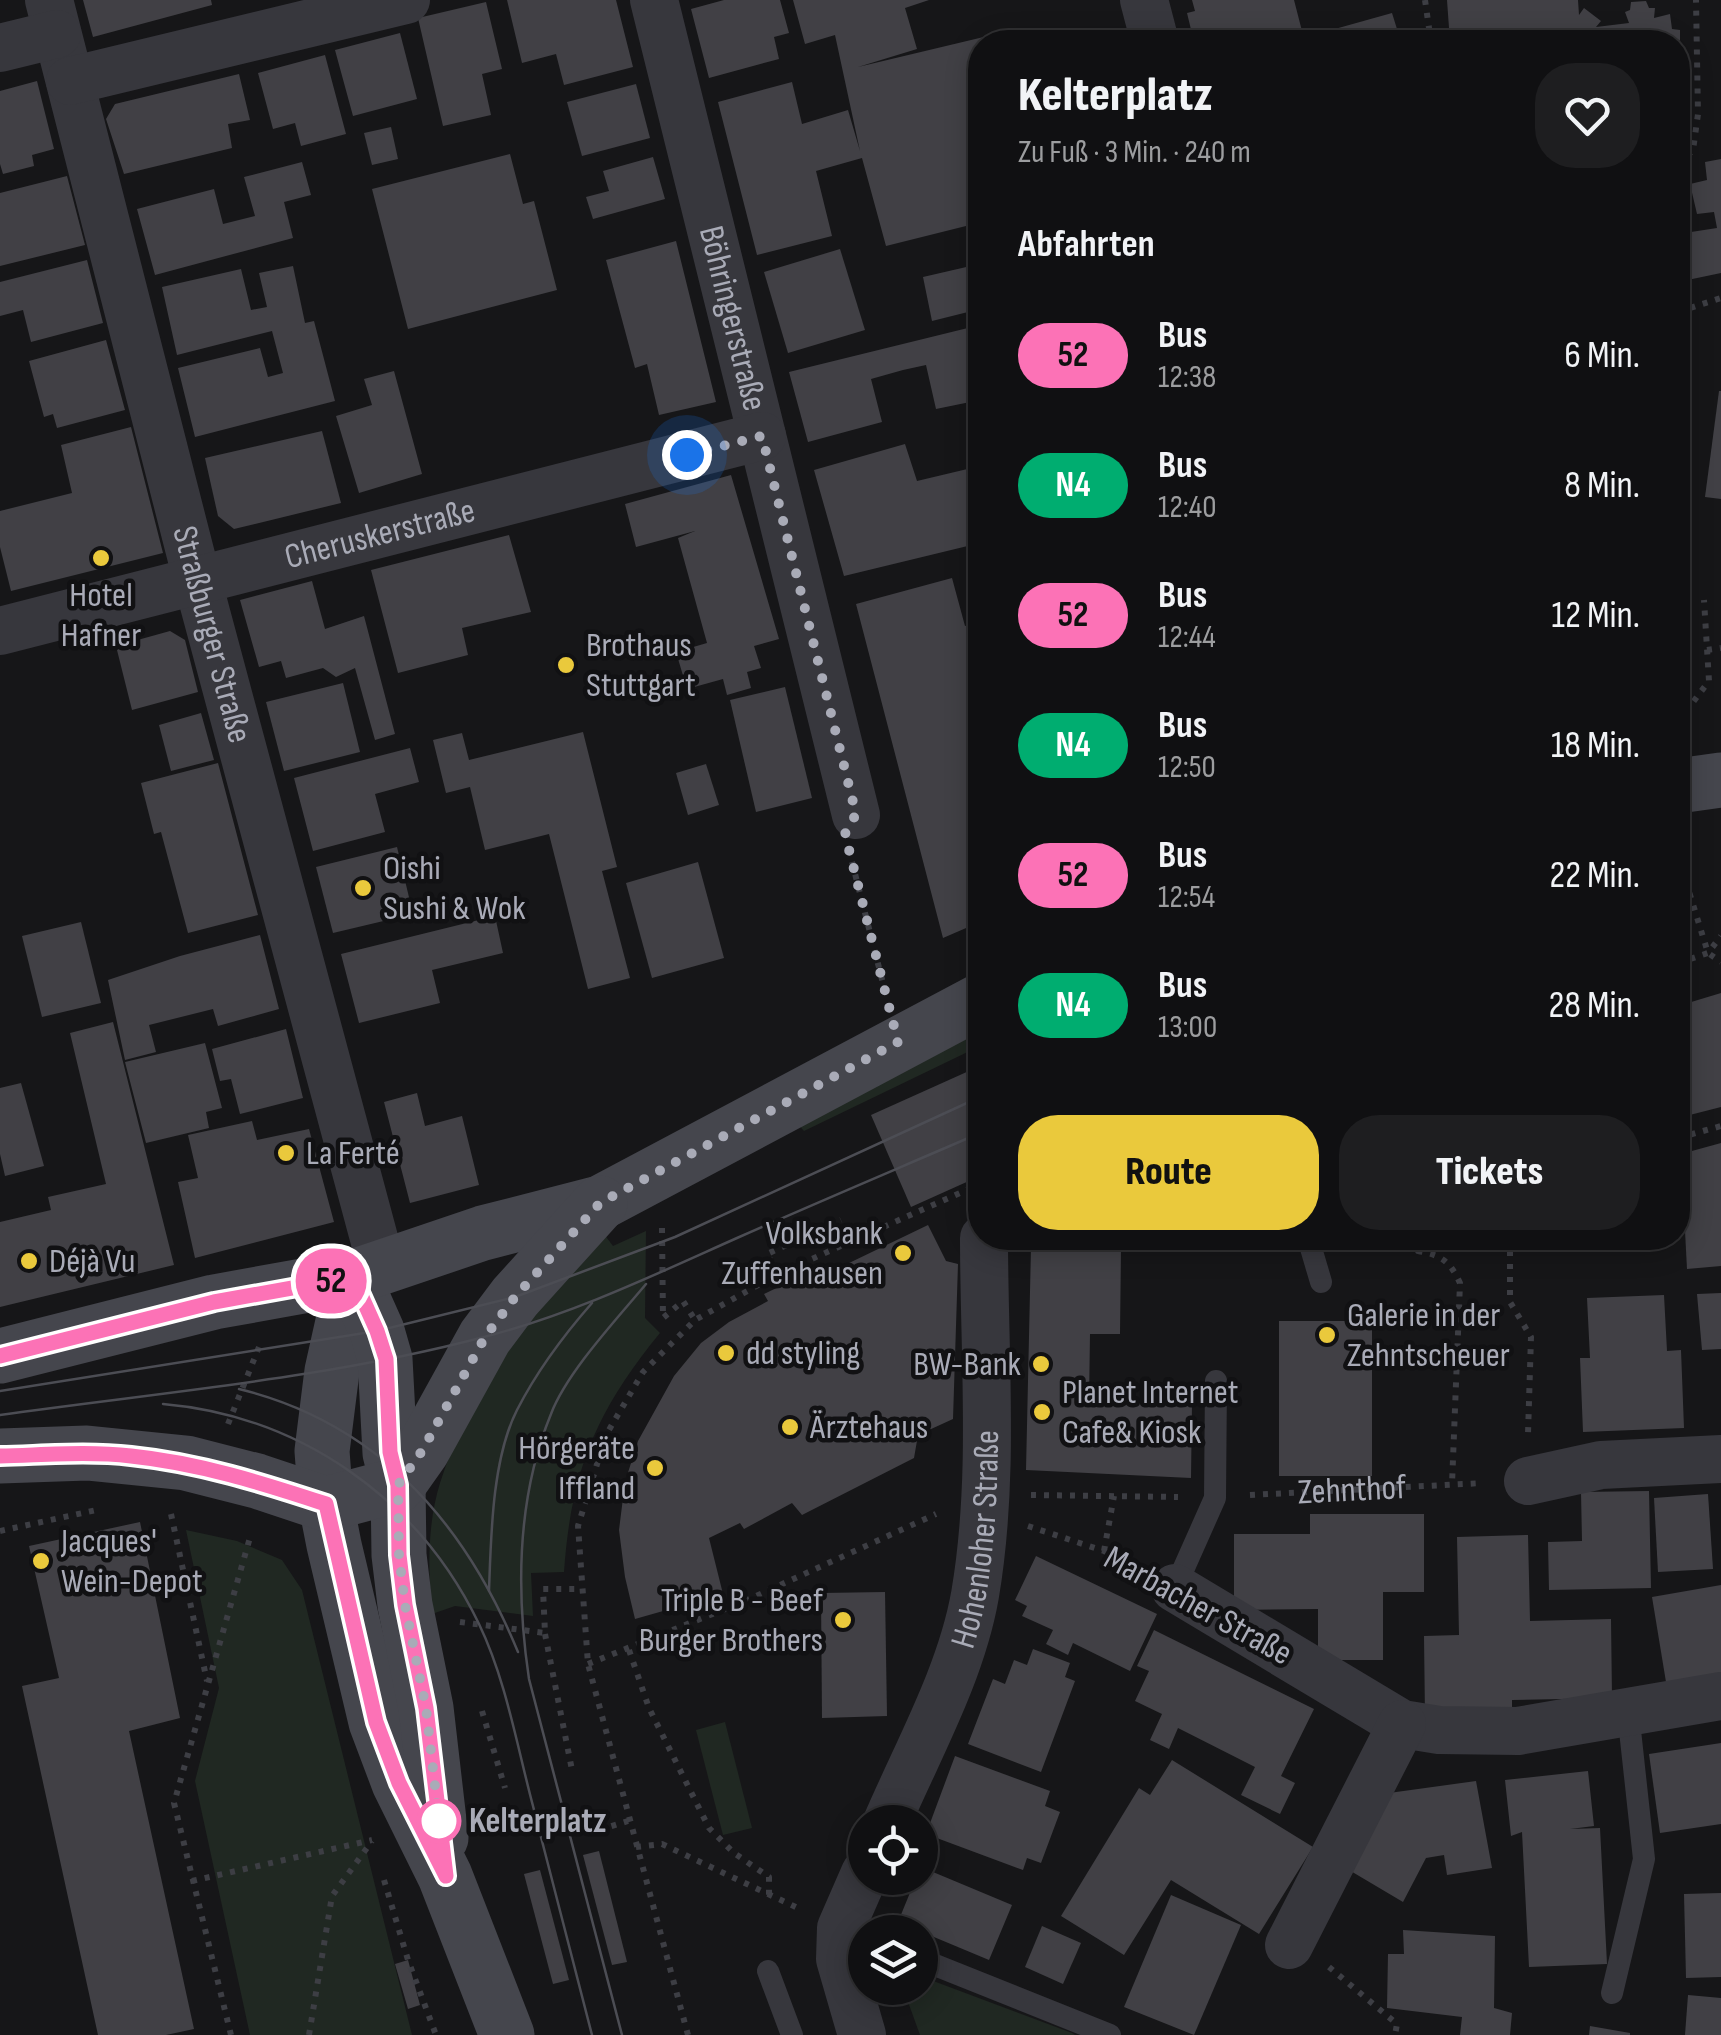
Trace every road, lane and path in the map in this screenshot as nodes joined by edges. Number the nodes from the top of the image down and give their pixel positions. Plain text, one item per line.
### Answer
1 (406, 0) edge
2 (654, 0) edge
3 (1144, 0) edge
4 (1426, 0) edge
5 (1686, 0) edge
6 (1694, 3) edge
7 (53, 17) edge
8 (1151, 30) edge
9 (1430, 30) edge
10 (0, 48) edge
11 (70, 81) junction
12 (1690, 153) edge
13 (1721, 298) edge
14 (1690, 308) edge
15 (762, 436) junction
16 (198, 579) junction
17 (1704, 600) dead end
18 (0, 631) edge
19 (1721, 648) edge
20 (1707, 650) junction
21 (1690, 706) edge
22 (1721, 780) edge
23 (1690, 784) edge
24 (856, 814) joint
25 (1690, 895) edge
26 (1721, 936) edge
27 (1708, 953) junction
28 (1690, 959) edge
29 (1721, 962) edge
30 (968, 1007) edge
31 (898, 1042) junction
32 (1721, 1126) edge
33 (1690, 1135) edge
34 (968, 1189) edge
35 (600, 1203) junction
36 (662, 1215) dead end
37 (841, 1220) dead end
38 (984, 1250) edge
39 (1312, 1250) edge
40 (1418, 1250) edge
41 (1510, 1250) edge
42 (368, 1272) junction
43 (778, 1274) junction
44 (1321, 1282) dead end
45 (694, 1320) junction
46 (263, 1338) dead end
47 (0, 1356) edge
48 (1216, 1381) dead end
49 (223, 1437) dead end
50 (0, 1456) edge
51 (1721, 1459) edge
52 (1528, 1481) junction
53 (1452, 1484) junction
54 (398, 1485) junction
55 (1114, 1496) junction
56 (1214, 1498) junction
57 (326, 1504) junction
58 (113, 1507) dead end
59 (986, 1509) junction
60 (152, 1512) dead end
61 (171, 1514) junction
62 (190, 1516) dead end
63 (238, 1526) dead end
64 (0, 1531) edge
65 (1104, 1551) junction
66 (1175, 1588) junction
67 (545, 1633) dead end
68 (630, 1650) junction
69 (588, 1664) junction
70 (208, 1682) junction
71 (1721, 1696) edge
72 (478, 1701) dead end
73 (1628, 1712) junction
74 (1402, 1724) junction
75 (572, 1770) dead end
76 (505, 1788) dead end
77 (894, 1805) edge
78 (628, 1821) junction
79 (599, 1830) dead end
80 (636, 1846) junction
81 (446, 1876) junction
82 (192, 1881) junction
83 (769, 1895) junction
84 (848, 1931) edge
85 (848, 1943) edge
86 (1289, 1944) joint
87 (938, 1966) edge
88 (768, 1972) dead end
89 (848, 1987) edge
90 (1612, 1993) dead end
91 (853, 2005) edge
92 (231, 2035) edge
93 (309, 2035) edge
94 (507, 2035) edge
95 (688, 2035) edge
96 (792, 2035) edge
97 (862, 2035) edge
98 (1110, 2035) edge
99 (1395, 2035) edge

1 - 11 street
2 - 15 street, Böhringerstraße
3 - 8 street
4 - 9 path
5 - 6 path
6 - 12 path
7 - 10 street
7 - 11 street, Straßburger Straße
11 - 16 street, Straßburger Straße
13 - 14 path
15 - 16 street, Cheruskerstraße
15 - 24 street, Böhringerstraße
16 - 18 street, Cheruskerstraße
16 - 42 street, Straßburger Straße
17 - 20 path
19 - 20 path
20 - 21 path
22 - 23 main road
24 - 31 path
25 - 27 path
26 - 27 path
27 - 28 path
27 - 29 path
30 - 31 main road
31 - 35 main road
32 - 33 path
34 - 43 path
35 - 42 main road
35 - 54 main road
36 - 45 path
37 - 43 path
38 - 59 street, Hohenloher Straße
39 - 44 lane
40 - 53 path
41 - 52 path
42 - 47 main road
42 - 54 main road
42 - 57 main road
43 - 45 path
45 - 69 path
46 - 49 path
48 - 56 lane
50 - 57 main road
51 - 52 street
52 - 53 path, Zehnthof
53 - 56 path, Zehnthof
54 - 57 main road
54 - 81 main road
55 - 56 path, Zehnthof
55 - 59 path, Zehnthof
55 - 65 path
56 - 66 lane
57 - 81 main road
58 - 64 path
59 - 65 path, Marbacher Straße
59 - 68 path, Zehnthof
59 - 77 street, Hohenloher Straße
60 - 61 path
61 - 62 path
61 - 70 path
63 - 70 path
65 - 66 path, Marbacher Straße
66 - 74 street, Marbacher Straße
67 - 75 path
68 - 69 path, Zehnthof
68 - 83 path
69 - 78 path
70 - 82 path
71 - 73 street, Marbacher Straße
72 - 76 path
73 - 74 street, Marbacher Straße
73 - 90 lane
74 - 86 street
78 - 79 path
78 - 80 path
80 - 83 path
80 - 95 path
81 - 94 main road
82 - 92 path
82 - 93 path
83 - 84 path
85 - 89 street
86 - 99 path
87 - 98 lane
88 - 96 lane
91 - 97 street

